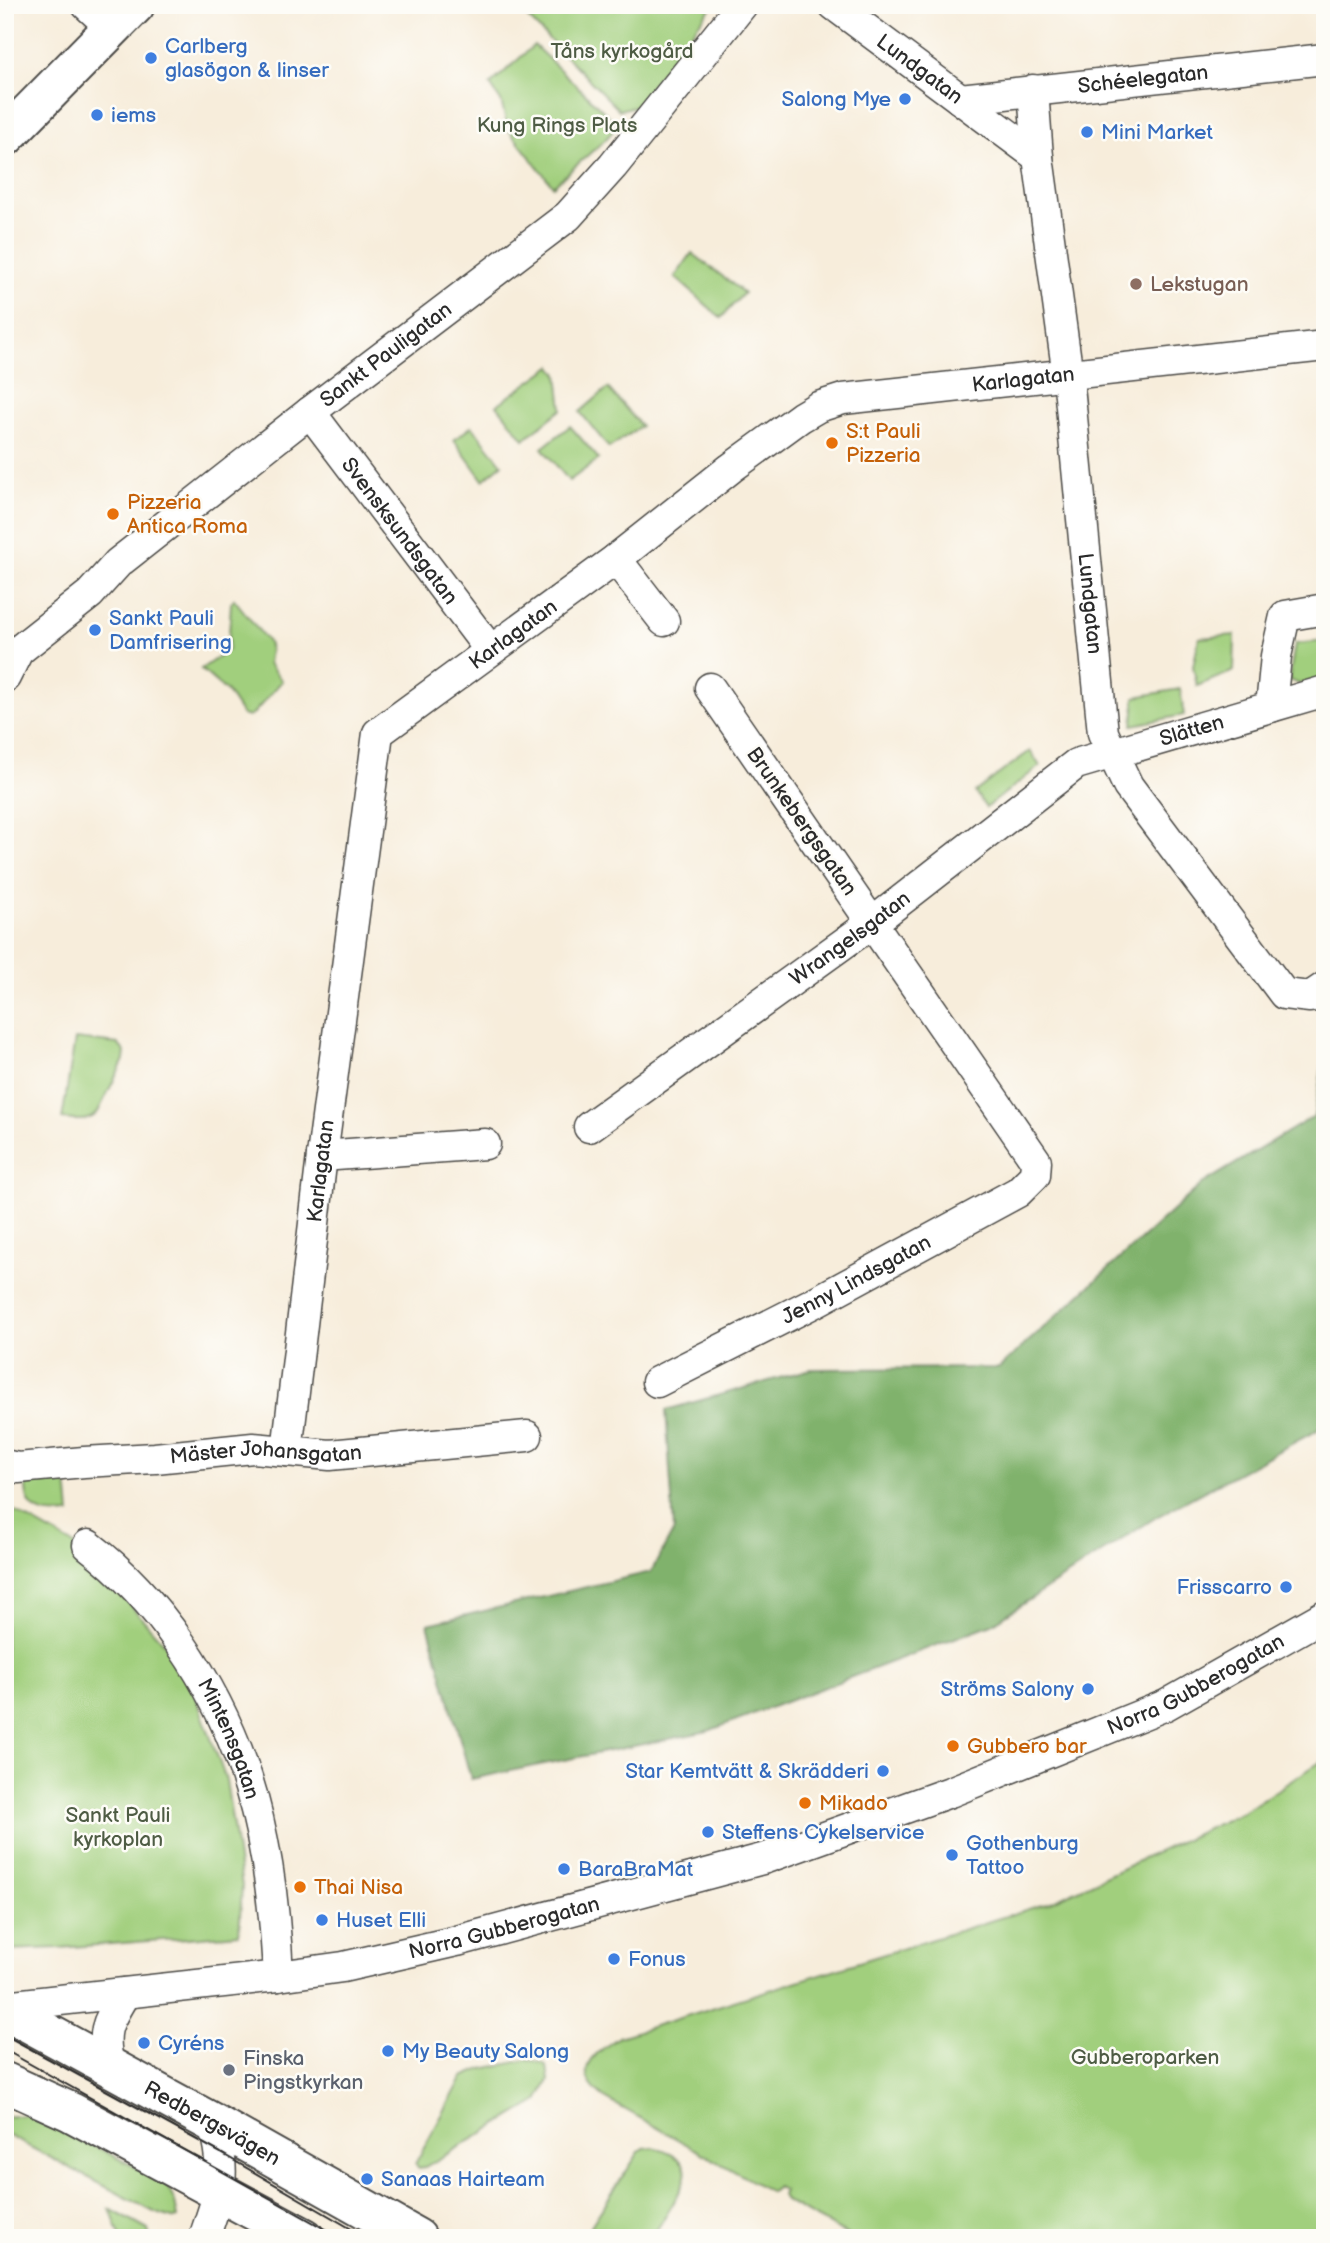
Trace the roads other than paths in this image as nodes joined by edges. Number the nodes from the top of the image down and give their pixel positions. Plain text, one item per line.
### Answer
1 (742, 5) edge
2 (834, 5) edge
3 (107, 11) edge
4 (1325, 59) edge
5 (1033, 90) junction
6 (960, 99) junction
7 (5, 105) edge
8 (5, 137) edge
9 (1038, 157) junction
10 (1325, 346) edge
11 (1068, 376) junction
12 (310, 412) junction
13 (616, 559) junction
14 (1325, 610) edge
15 (664, 621) dead end
16 (490, 650) junction
17 (5, 677) edge
18 (710, 688) dead end
19 (1325, 691) edge
20 (1271, 706) junction
21 (1111, 752) junction
22 (872, 923) junction
23 (1325, 987) edge
24 (589, 1127) dead end
25 (485, 1144) dead end
26 (322, 1156) junction
27 (1036, 1161) joint
28 (657, 1382) dead end
29 (527, 1436) dead end
30 (288, 1451) junction
31 (5, 1465) edge
32 (88, 1545) dead end
33 (1325, 1615) edge
34 (278, 1976) junction
35 (125, 1993) junction
36 (5, 2008) edge
37 (109, 2066) junction
38 (5, 2082) edge
39 (214, 2123) junction
40 (219, 2193) junction
41 (204, 2238) edge
42 (305, 2238) edge
43 (417, 2238) edge

1 - 12 street, Sankt Pauligatan
2 - 6 street, Lundgatan
3 - 7 street
3 - 8 street
4 - 5 street, Schéelegatan
5 - 6 street, Schéelegatan
5 - 9 street, Lundgatan
6 - 9 street, Lundgatan
9 - 11 street, Lundgatan
10 - 11 street, Karlagatan
11 - 13 street, Karlagatan
11 - 21 street, Lundgatan
12 - 16 street, Svensksundsgatan
12 - 17 street, Sankt Pauligatan
13 - 15 street
13 - 16 street, Karlagatan
14 - 20 street
16 - 26 street, Karlagatan
18 - 22 street, Brunkebergsgatan
19 - 20 street, Slätten
20 - 21 street, Slätten
21 - 22 street, Wrangelsgatan
21 - 23 street, Lundgatan
22 - 24 street, Wrangelsgatan
22 - 27 street, Brunkebergsgatan
25 - 26 street
26 - 30 street, Karlagatan
27 - 28 street, Jenny Lindsgatan
29 - 30 street, Mäster Johansgatan
30 - 31 street, Mäster Johansgatan
32 - 34 street, Mintensgatan
33 - 34 street, Norra Gubberogatan
34 - 35 street, Norra Gubberogatan
35 - 36 street, Norra Gubberogatan
35 - 37 street
36 - 37 street, Redbergsvägen
37 - 39 street, Redbergsvägen
38 - 40 street
39 - 40 street
39 - 43 street, Redbergsvägen
40 - 41 street
40 - 42 street

